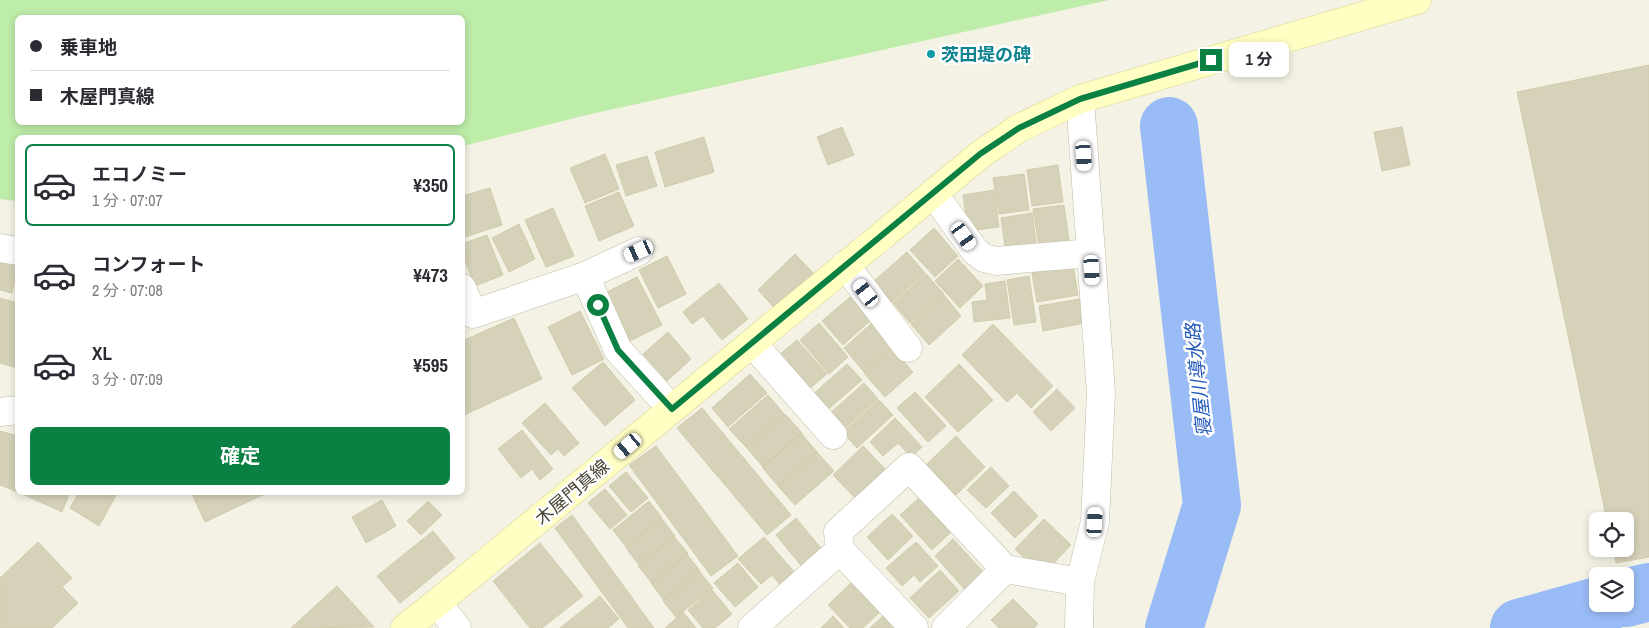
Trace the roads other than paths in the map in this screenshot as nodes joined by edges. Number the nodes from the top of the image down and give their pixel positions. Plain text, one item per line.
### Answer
1 (1417, 0) edge
2 (1080, 99) junction
3 (933, 193) junction
4 (0, 248) edge
5 (15, 250) edge
6 (639, 251) dead end
7 (1091, 253) junction
8 (845, 266) junction
9 (585, 276) junction
10 (465, 295) edge
11 (752, 343) junction
12 (908, 348) dead end
13 (672, 409) junction
14 (15, 410) edge
15 (0, 412) edge
16 (833, 436) dead end
17 (840, 550) junction
18 (1005, 569) junction
19 (1080, 582) junction
20 (437, 603) junction
21 (405, 628) edge
22 (457, 628) edge
23 (752, 628) edge
24 (914, 628) edge
25 (946, 628) edge
26 (1078, 628) edge

1 - 2 main road, 木屋門真線
2 - 3 main road, 木屋門真線
2 - 7 street
3 - 7 street
3 - 8 main road, 木屋門真線
4 - 5 street
6 - 9 street
7 - 19 street
8 - 11 main road, 木屋門真線
8 - 12 street
9 - 10 street
9 - 13 street
11 - 13 main road, 木屋門真線
11 - 16 street
13 - 20 main road, 木屋門真線
14 - 15 street
17 - 18 street
17 - 23 street
17 - 24 street
18 - 19 street
18 - 25 street
19 - 26 street
20 - 21 main road, 木屋門真線
20 - 22 street

